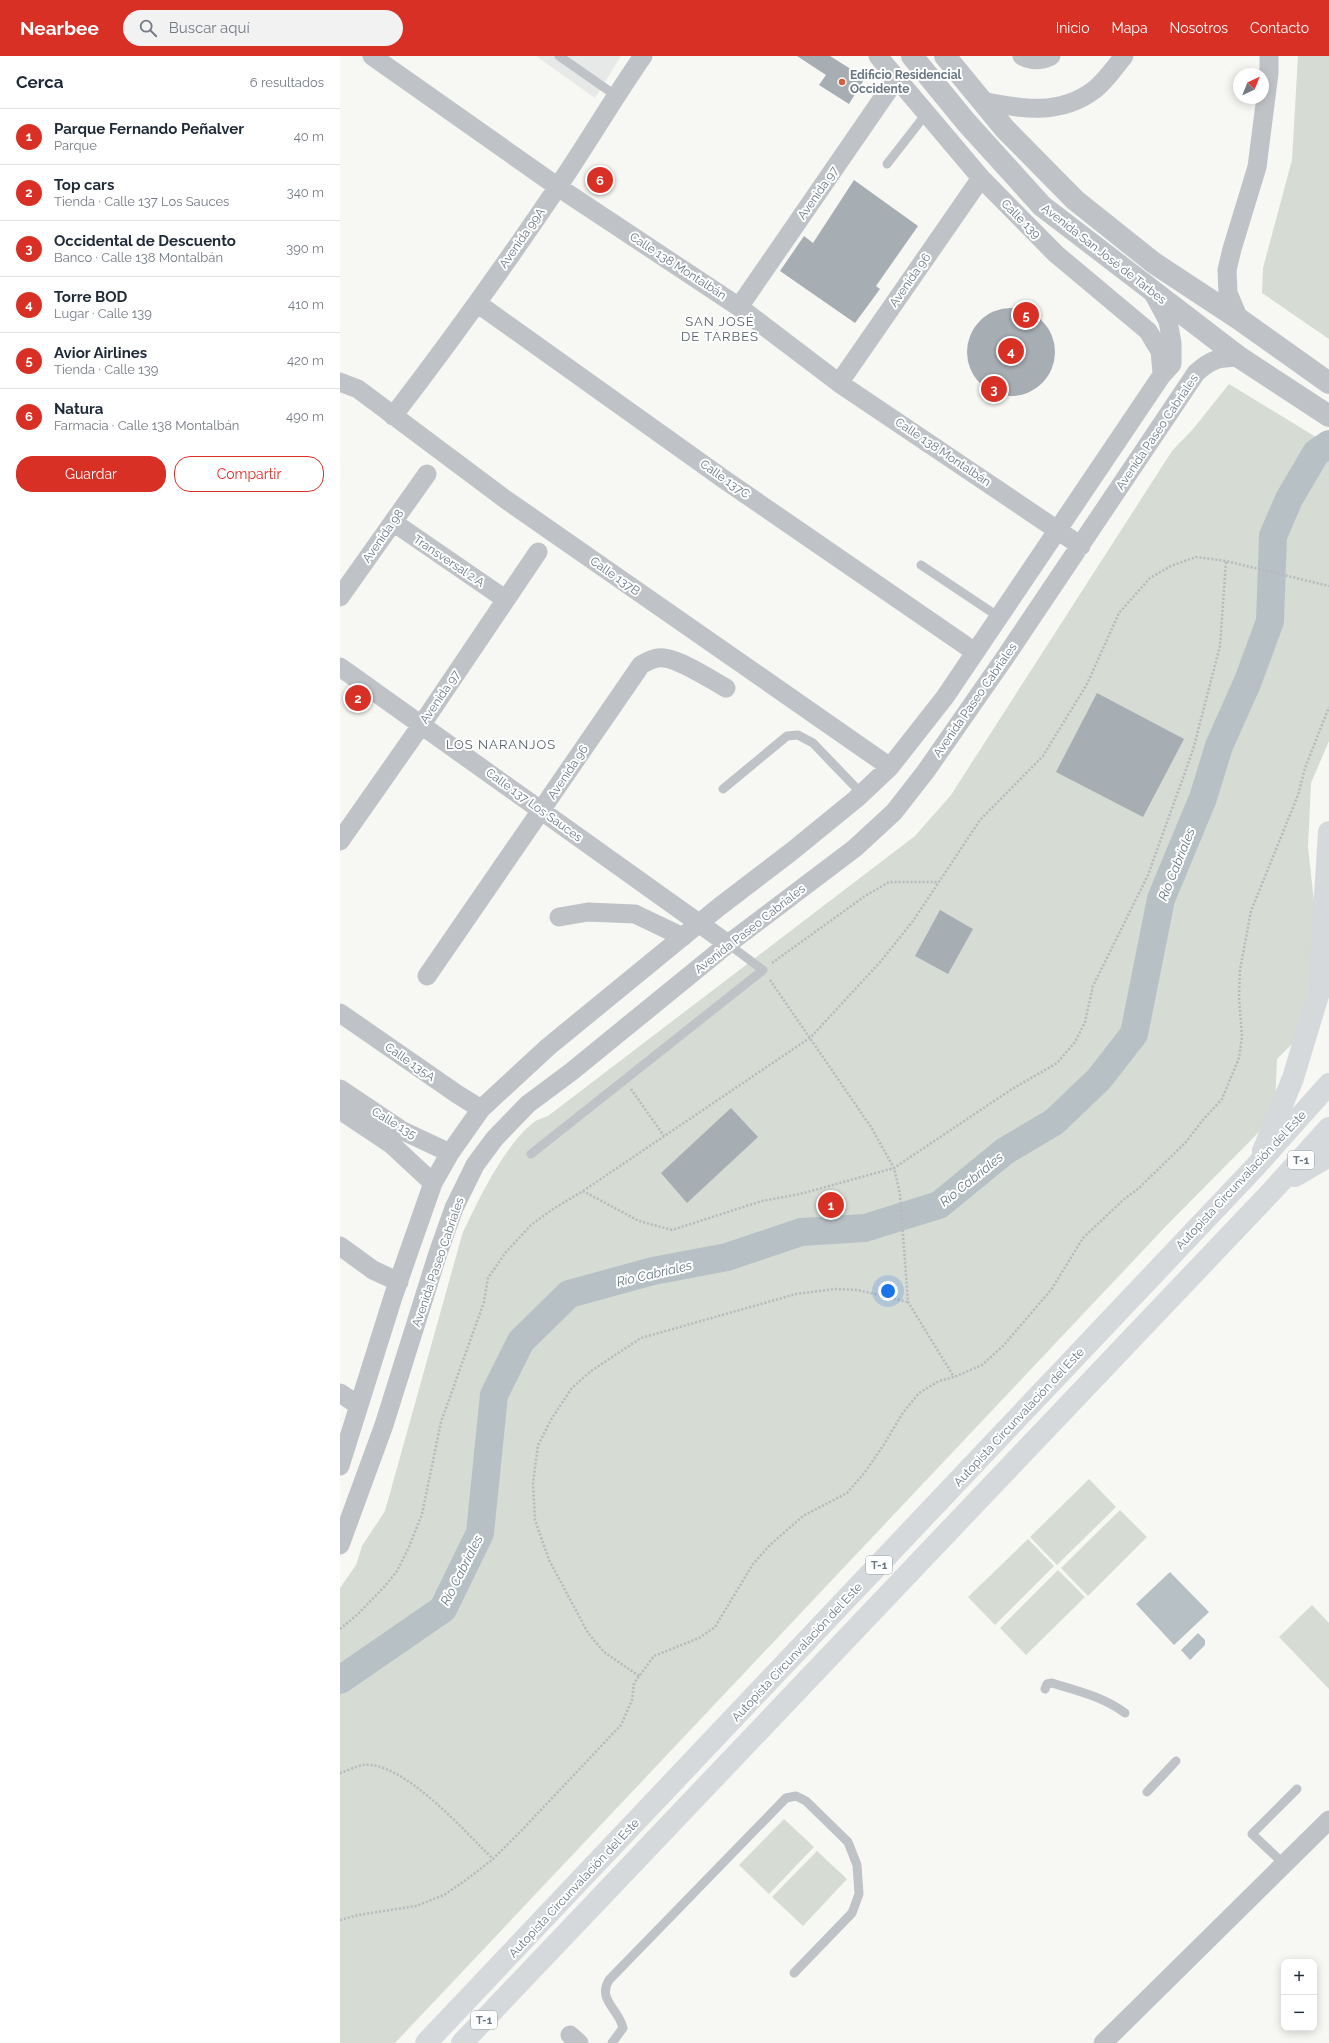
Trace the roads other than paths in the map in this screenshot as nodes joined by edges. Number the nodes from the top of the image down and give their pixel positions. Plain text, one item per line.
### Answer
1 (372, 56) edge
2 (559, 56) edge
3 (644, 56) edge
4 (878, 56) edge
5 (912, 56) edge
6 (945, 56) edge
7 (1022, 56) edge
8 (1051, 56) edge
9 (1124, 56) edge
10 (1269, 56) edge
11 (896, 80) junction
12 (615, 95) junction
13 (982, 101) junction
14 (926, 114) junction
15 (887, 164) dead end
16 (981, 178) junction
17 (558, 187) junction
18 (1153, 292) junction
19 (477, 303) junction
20 (739, 307) junction
21 (1238, 319) junction
22 (1239, 358) junction
23 (1162, 375) junction
24 (342, 382) edge
25 (839, 383) junction
26 (1329, 383) edge
27 (393, 416) junction
28 (1329, 416) edge
29 (427, 474) dead end
30 (393, 522) junction
31 (1058, 529) junction
32 (1081, 546) junction
33 (538, 552) dead end
34 (921, 565) dead end
35 (340, 597) edge
36 (505, 599) junction
37 (999, 617) junction
38 (975, 652) junction
39 (340, 667) edge
40 (726, 688) dead end
41 (422, 724) junction
42 (890, 767) junction
43 (723, 789) dead end
44 (861, 793) junction
45 (541, 810) junction
46 (1329, 832) edge
47 (340, 841) edge
48 (559, 917) dead end
49 (700, 923) junction
50 (683, 937) junction
51 (728, 944) junction
52 (427, 976) dead end
53 (340, 1013) edge
54 (1329, 1084) edge
55 (340, 1089) edge
56 (481, 1109) junction
57 (340, 1110) edge
58 (1329, 1128) edge
59 (450, 1153) junction
60 (531, 1154) dead end
61 (1329, 1156) edge
62 (1256, 1166) junction
63 (433, 1183) junction
64 (1272, 1191) junction
65 (340, 1246) edge
66 (399, 1282) junction
67 (340, 1393) edge
68 (358, 1405) junction
69 (346, 1425) edge
70 (340, 1466) edge
71 (340, 1545) edge
72 (1045, 1689) dead end
73 (1126, 1713) dead end
74 (1176, 1761) dead end
75 (1298, 1790) dead end
76 (1147, 1792) dead end
77 (1329, 1820) edge
78 (1284, 1864) junction
79 (794, 1973) dead end
80 (426, 2043) edge
81 (462, 2043) edge
82 (612, 2043) edge
83 (1103, 2043) edge

1 - 17 street, Calle 138 Montalbán
2 - 12 lane
3 - 12 street, Avenida 99A
4 - 11 street, Calle 139
5 - 18 street, Avenida San José de Tarbes
6 - 13 street, Avenida San José de Tarbes
7 - 8 street
9 - 13 street
10 - 21 street
11 - 14 street, Calle 139
11 - 20 street, Avenida 97
12 - 17 street, Avenida 99A
13 - 21 street, Avenida San José de Tarbes
14 - 15 lane
14 - 16 street, Calle 139
16 - 23 street, Calle 139
16 - 25 street, Avenida 96
17 - 19 street, Avenida 99A
17 - 20 street, Calle 138 Montalbán
18 - 22 street, Avenida San José de Tarbes
18 - 23 street
19 - 27 street, Avenida 99A
19 - 38 street, Calle 137C
20 - 25 street, Calle 138 Montalbán
21 - 26 street, Avenida San José de Tarbes
22 - 28 street, Avenida San José de Tarbes
22 - 32 street, Avenida Paseo Cabriales
23 - 31 street
24 - 27 street, Calle 137B
25 - 31 street, Calle 138 Montalbán
27 - 42 street, Calle 137B
29 - 30 street, Avenida 98
30 - 35 street, Avenida 98
30 - 36 street, Transversal 2 A
31 - 32 street, Calle 138 Montalbán
31 - 37 street
32 - 51 street, Avenida Paseo Cabriales
33 - 36 street, Avenida 97
34 - 37 lane
36 - 41 street, Avenida 97
37 - 38 street
38 - 42 street
39 - 41 street, Calle 137 Los Sauces
40 - 45 street, Avenida 96
41 - 45 street, Calle 137 Los Sauces
41 - 47 street, Avenida 97
42 - 44 street
43 - 44 lane
44 - 49 street
45 - 49 street, Calle 137 Los Sauces
45 - 52 street, Avenida 96
46 - 62 highway
48 - 50 street
49 - 50 street
49 - 51 street, Calle 137 Los Sauces
50 - 56 street
51 - 60 lane
51 - 71 street, Avenida Paseo Cabriales
53 - 56 street, Calle 135A
54 - 62 highway, Autopista Circunvalación del Este / T-1
55 - 59 street, Calle 135
56 - 59 street
57 - 63 street, Calle 135
58 - 64 highway, Autopista Circunvalación del Este / T-1
59 - 63 street
61 - 64 highway
62 - 80 highway, Autopista Circunvalación del Este / T-1
63 - 66 street
64 - 81 highway, Autopista Circunvalación del Este / T-1
65 - 66 street
66 - 68 street
67 - 68 street
68 - 69 street
69 - 70 street
72 - 73 lane
74 - 76 lane
75 - 78 lane
77 - 78 street
78 - 83 street
79 - 82 lane

